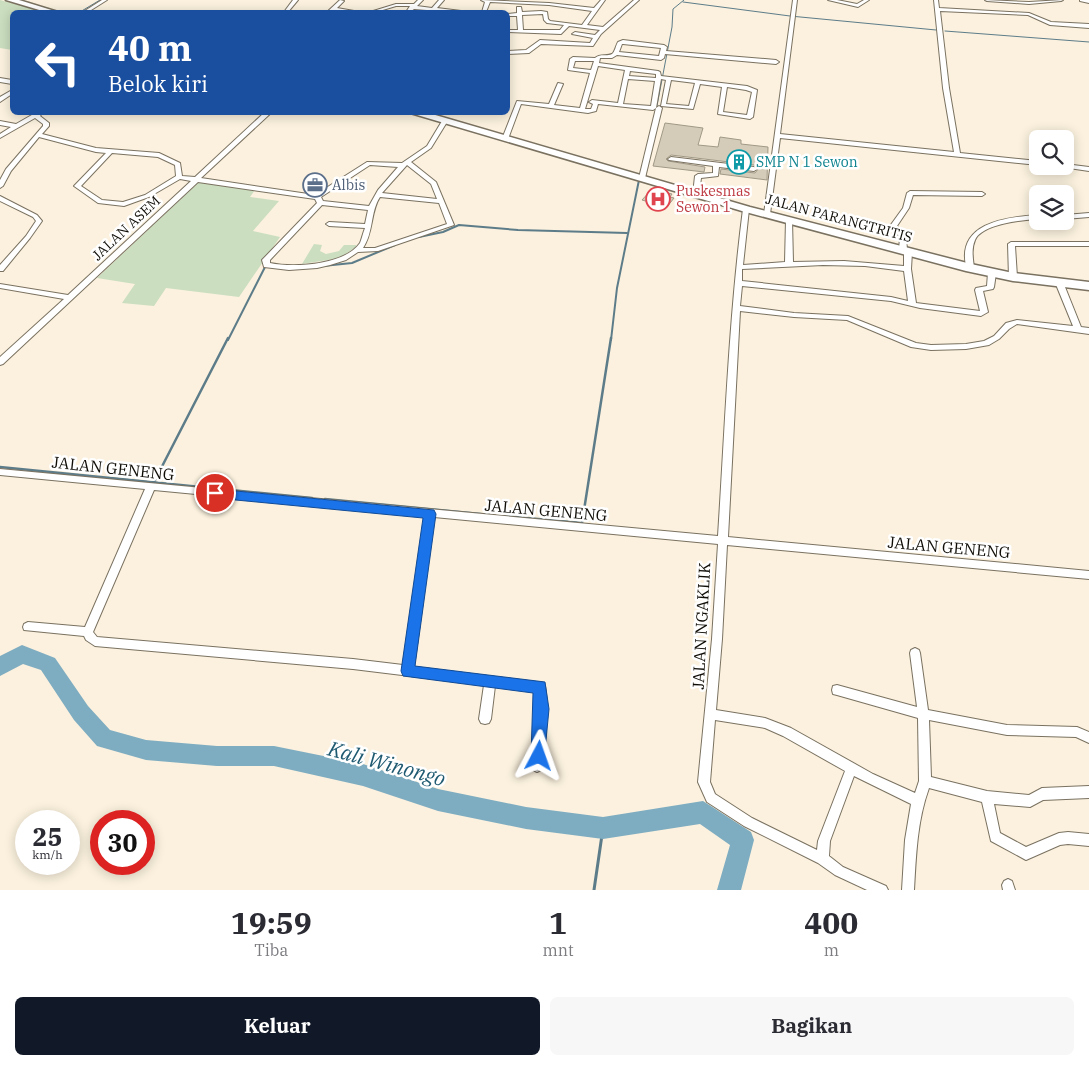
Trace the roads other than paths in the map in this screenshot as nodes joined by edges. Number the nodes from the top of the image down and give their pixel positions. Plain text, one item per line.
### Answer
1 (10, 0) edge
2 (105, 0) edge
3 (296, 0) edge
4 (333, 0) edge
5 (421, 0) edge
6 (442, 0) edge
7 (486, 0) edge
8 (603, 0) edge
9 (637, 0) edge
10 (795, 0) edge
11 (834, 0) edge
12 (867, 0) edge
13 (927, 0) edge
14 (936, 0) edge
15 (987, 0) edge
16 (993, 0) edge
17 (1061, 0) edge
18 (1082, 0) edge
19 (1041, 1) edge
20 (1089, 2) edge
21 (518, 3) junction
22 (562, 3) edge
23 (1028, 3) junction
24 (413, 6) junction
25 (433, 9) junction
26 (47, 10) edge
27 (88, 10) edge
28 (288, 10) edge
29 (332, 10) edge
30 (379, 10) edge
31 (410, 10) edge
32 (436, 10) edge
33 (595, 10) junction
34 (938, 10) junction
35 (520, 12) junction
36 (510, 14) edge
37 (1029, 14) junction
38 (568, 24) junction
39 (584, 26) junction
40 (1089, 26) edge
41 (604, 29) junction
42 (510, 31) edge
43 (521, 33) junction
44 (575, 34) dead end
45 (597, 37) junction
46 (538, 42) junction
47 (510, 52) edge
48 (616, 53) junction
49 (666, 53) junction
50 (597, 62) junction
51 (776, 62) dead end
52 (628, 68) junction
53 (594, 72) junction
54 (626, 77) junction
55 (663, 78) junction
56 (698, 81) junction
57 (560, 84) dead end
58 (726, 85) junction
59 (585, 101) junction
60 (596, 102) junction
61 (551, 105) junction
62 (620, 105) junction
63 (659, 108) dead end
64 (582, 110) junction
65 (36, 115) edge
66 (39, 115) edge
67 (266, 115) edge
68 (420, 115) edge
69 (444, 122) junction
70 (0, 123) edge
71 (15, 126) junction
72 (37, 135) junction
73 (0, 136) edge
74 (778, 136) junction
75 (505, 138) junction
76 (110, 152) junction
77 (957, 154) junction
78 (671, 159) dead end
79 (1029, 162) edge
80 (405, 164) junction
81 (716, 165) junction
82 (1074, 167) edge
83 (0, 169) edge
84 (754, 169) dead end
85 (1089, 169) edge
86 (8, 170) junction
87 (179, 177) junction
88 (642, 178) junction
89 (198, 179) junction
90 (0, 186) edge
91 (696, 194) junction
92 (982, 194) dead end
93 (380, 195) junction
94 (0, 199) edge
95 (319, 200) junction
96 (440, 201) junction
97 (372, 208) junction
98 (746, 209) junction
99 (767, 214) junction
100 (1089, 215) edge
101 (1074, 216) edge
102 (1029, 218) edge
103 (789, 220) junction
104 (330, 224) dead end
105 (368, 226) junction
106 (1089, 244) edge
107 (357, 250) junction
108 (905, 252) junction
109 (789, 263) junction
110 (1, 267) edge
111 (738, 267) junction
112 (970, 268) junction
113 (906, 269) junction
114 (992, 273) junction
115 (1013, 277) junction
116 (1059, 282) junction
117 (738, 283) junction
118 (0, 286) edge
119 (1089, 286) edge
120 (69, 296) junction
121 (912, 304) junction
122 (736, 308) junction
123 (1078, 329) junction
124 (1089, 330) edge
125 (1, 359) edge
126 (0, 472) edge
127 (151, 487) junction
128 (430, 514) junction
129 (721, 540) junction
130 (1089, 575) edge
131 (28, 627) dead end
132 (88, 632) junction
133 (915, 653) dead end
134 (408, 671) junction
135 (490, 682) junction
136 (836, 690) dead end
137 (711, 714) junction
138 (924, 714) junction
139 (484, 719) dead end
140 (1089, 738) edge
141 (538, 766) dead end
142 (851, 769) junction
143 (925, 781) junction
144 (1089, 792) edge
145 (987, 797) junction
146 (918, 801) junction
147 (1089, 840) edge
148 (822, 859) junction
149 (882, 890) edge
150 (908, 890) edge

1 - 26 main road
2 - 27 street
3 - 28 street
4 - 29 street
5 - 24 street
6 - 25 street
7 - 21 street
8 - 33 street
9 - 41 street
10 - 74 street
11 - 12 street
13 - 14 street
14 - 34 street
15 - 16 street
16 - 23 street
17 - 19 street
18 - 20 street
19 - 23 street
21 - 22 street
21 - 35 street
22 - 33 street
23 - 37 street
24 - 25 street
24 - 30 street
24 - 31 street
25 - 32 street
33 - 39 street
34 - 37 street
34 - 77 street
35 - 36 street
35 - 38 street
35 - 43 street
37 - 40 street
38 - 39 street
38 - 43 street
39 - 41 street
41 - 45 street
42 - 43 street
43 - 46 street
44 - 45 street
45 - 46 street
46 - 47 street
48 - 49 street
48 - 49 street
48 - 50 street
49 - 51 street
50 - 52 street
50 - 53 street
50 - 53 street
52 - 54 street
52 - 55 street
53 - 59 street
54 - 55 street
54 - 62 street
55 - 56 street
55 - 56 street
55 - 62 street
56 - 58 street
57 - 61 street
58 - 58 street
59 - 60 street
59 - 64 street
60 - 62 street
60 - 64 street
61 - 64 street
61 - 75 street
63 - 88 street
65 - 71 street
66 - 72 street
67 - 89 street, JALAN ASEM
68 - 69 main road, JALAN PARANGTRITIS
69 - 75 main road, JALAN PARANGTRITIS
69 - 80 street
70 - 71 street
71 - 73 street
72 - 76 street
72 - 86 street
74 - 77 street
74 - 99 street
75 - 88 main road, JALAN PARANGTRITIS
76 - 87 street
76 - 87 street
77 - 79 street
78 - 81 street
80 - 93 street
80 - 95 street
80 - 96 street
81 - 84 street
81 - 91 street
82 - 85 street
83 - 86 street
86 - 90 street
87 - 89 street
88 - 91 main road, JALAN PARANGTRITIS
89 - 95 street
89 - 120 street, JALAN ASEM
91 - 98 main road, JALAN PARANGTRITIS
92 - 108 street
93 - 96 street
93 - 97 street
94 - 110 street
95 - 97 street
95 - 107 street
96 - 107 street
97 - 105 street
98 - 99 main road, JALAN PARANGTRITIS
98 - 111 street
99 - 103 main road, JALAN PARANGTRITIS
100 - 101 street
102 - 112 street
103 - 108 main road, JALAN PARANGTRITIS
103 - 109 street
104 - 105 street
105 - 107 street
106 - 115 street
108 - 112 main road, JALAN PARANGTRITIS
108 - 113 street
109 - 111 street
109 - 113 street
111 - 117 street
112 - 114 main road, JALAN PARANGTRITIS
113 - 121 street
114 - 115 main road, JALAN PARANGTRITIS
114 - 121 street
115 - 116 main road, JALAN PARANGTRITIS
116 - 119 main road, JALAN PARANGTRITIS
116 - 123 street
117 - 121 street
117 - 122 street
118 - 120 street
120 - 125 street, JALAN ASEM
122 - 123 street
122 - 129 street
123 - 124 street
126 - 127 street, JALAN GENENG
127 - 128 street, JALAN GENENG
127 - 132 street
128 - 129 street, JALAN GENENG
128 - 134 street
129 - 130 street, JALAN GENENG
129 - 137 street, JALAN NGAKLIK
131 - 132 street
132 - 134 street
133 - 138 street
134 - 135 street
135 - 139 street
135 - 141 street
136 - 138 street
137 - 142 street
137 - 148 street
138 - 140 street
138 - 143 street
142 - 146 street
142 - 148 street
143 - 145 street
143 - 146 street
144 - 145 street
145 - 147 street
146 - 150 street
148 - 149 street

